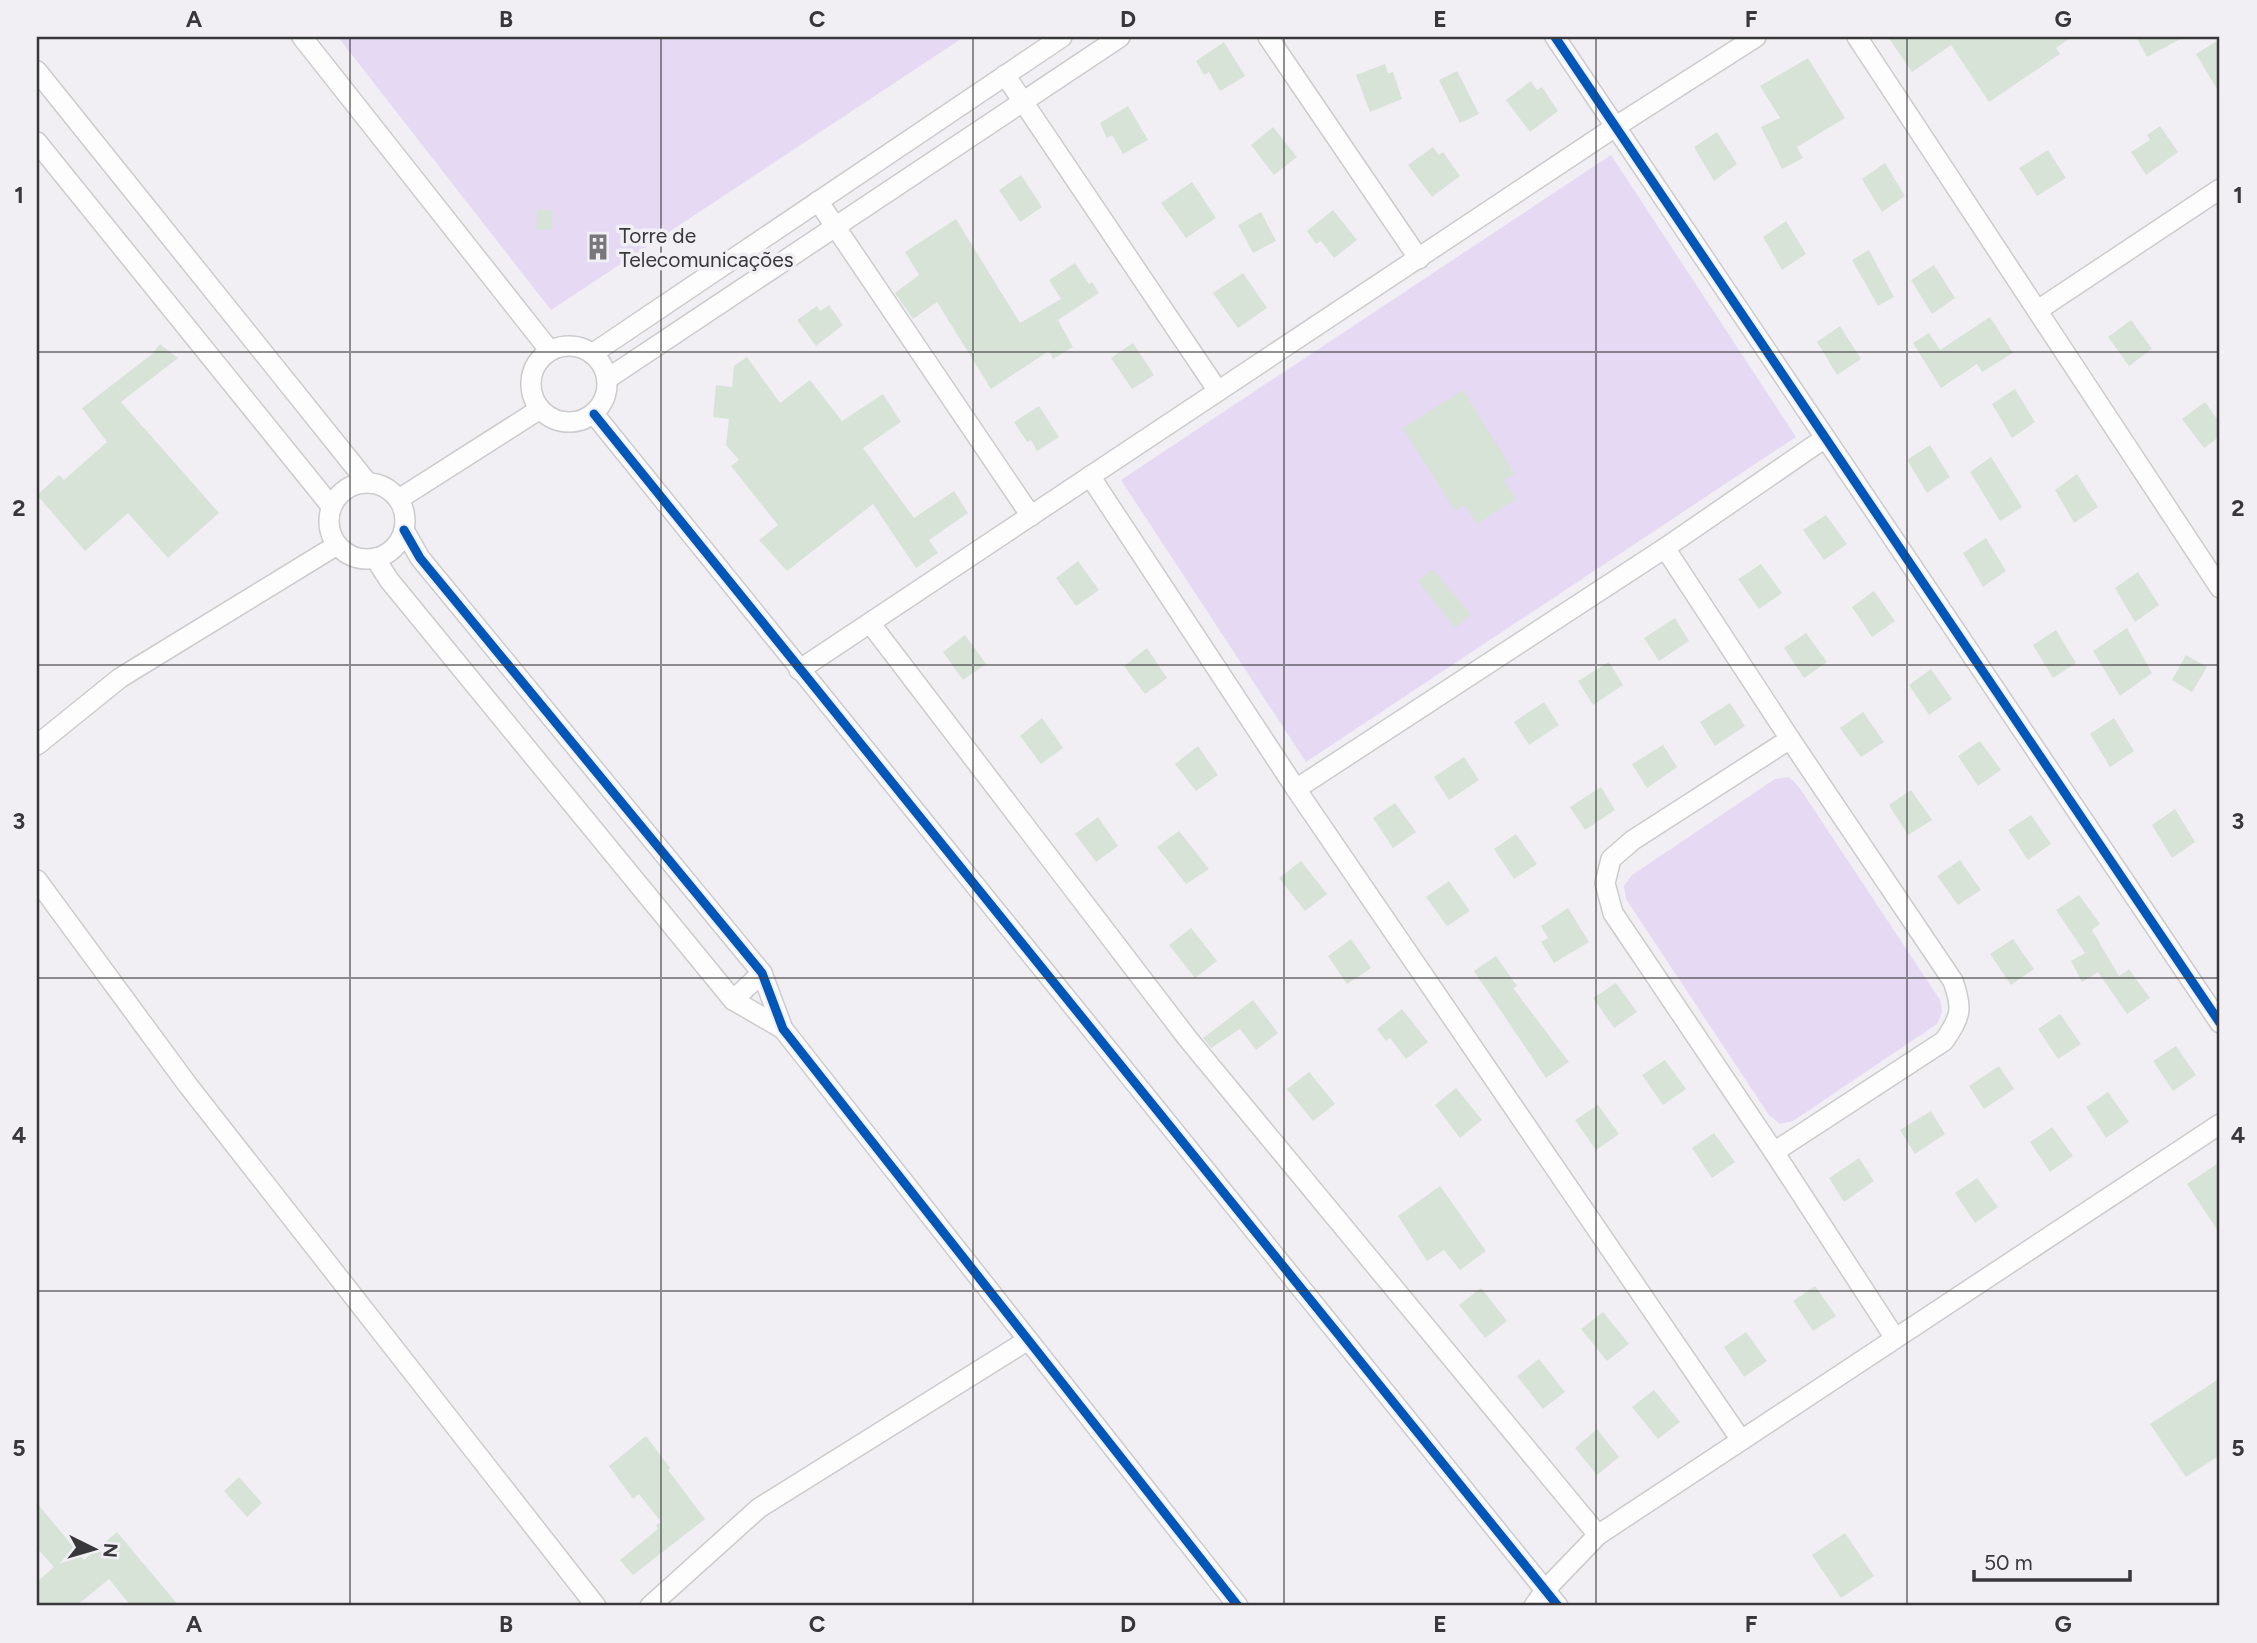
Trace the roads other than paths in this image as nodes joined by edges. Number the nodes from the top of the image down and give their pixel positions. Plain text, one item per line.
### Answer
1 (302, 37) edge
2 (1062, 37) edge
3 (1120, 37) edge
4 (1268, 37) edge
5 (1555, 37) edge
6 (1756, 37) edge
7 (1857, 37) edge
8 (37, 71) edge
9 (1005, 75) junction
10 (1023, 102) junction
11 (1615, 127) junction
12 (37, 142) edge
13 (2220, 189) edge
14 (818, 201) junction
15 (835, 227) junction
16 (1419, 259) junction
17 (2038, 310) junction
18 (550, 351) junction
19 (592, 354) junction
20 (607, 379) junction
21 (1217, 391) junction
22 (540, 409) junction
23 (594, 414) junction
24 (1825, 438) junction
25 (1090, 476) junction
26 (367, 482) junction
27 (399, 499) junction
28 (331, 506) junction
29 (1031, 516) junction
30 (404, 530) junction
31 (337, 545) junction
32 (1665, 548) junction
33 (375, 558) junction
34 (2220, 587) edge
35 (870, 623) junction
36 (799, 670) junction
37 (1790, 739) junction
38 (37, 745) edge
39 (1296, 789) junction
40 (37, 880) edge
41 (762, 973) junction
42 (733, 1000) junction
43 (2220, 1023) edge
44 (783, 1029) junction
45 (2220, 1124) edge
46 (1774, 1152) junction
47 (1895, 1338) junction
48 (1028, 1340) junction
49 (1741, 1440) junction
50 (1598, 1535) junction
51 (1539, 1598) edge
52 (596, 1606) edge
53 (650, 1606) edge
54 (1238, 1606) edge
55 (1558, 1606) edge

1 - 18 street
2 - 9 street
3 - 10 street
4 - 16 street
5 - 11 street
6 - 11 street
7 - 17 street
8 - 26 street
9 - 10 street
9 - 14 street
10 - 15 street
10 - 21 street
11 - 16 street
11 - 24 street
12 - 28 street
13 - 17 street
14 - 15 street
14 - 19 street
15 - 20 street
15 - 29 street
16 - 21 street
17 - 34 street
18 - 19 street
18 - 22 street
19 - 20 street
20 - 23 street
21 - 25 street
22 - 23 street
22 - 27 street
23 - 36 street
24 - 32 street
24 - 43 street
25 - 29 street
25 - 39 street
26 - 27 street
26 - 28 street
27 - 30 street
28 - 31 street
29 - 35 street
30 - 33 street
30 - 41 street
31 - 33 street
31 - 38 street
32 - 37 street
32 - 39 street
33 - 42 street
35 - 36 street
35 - 50 street
36 - 51 street
37 - 46 street
37 - 46 street
39 - 49 street
40 - 52 street
41 - 42 street
41 - 44 street
42 - 44 street
44 - 48 street
45 - 47 street
46 - 47 street
47 - 49 street
48 - 53 street
48 - 54 street
49 - 50 street
50 - 51 street
51 - 55 street

